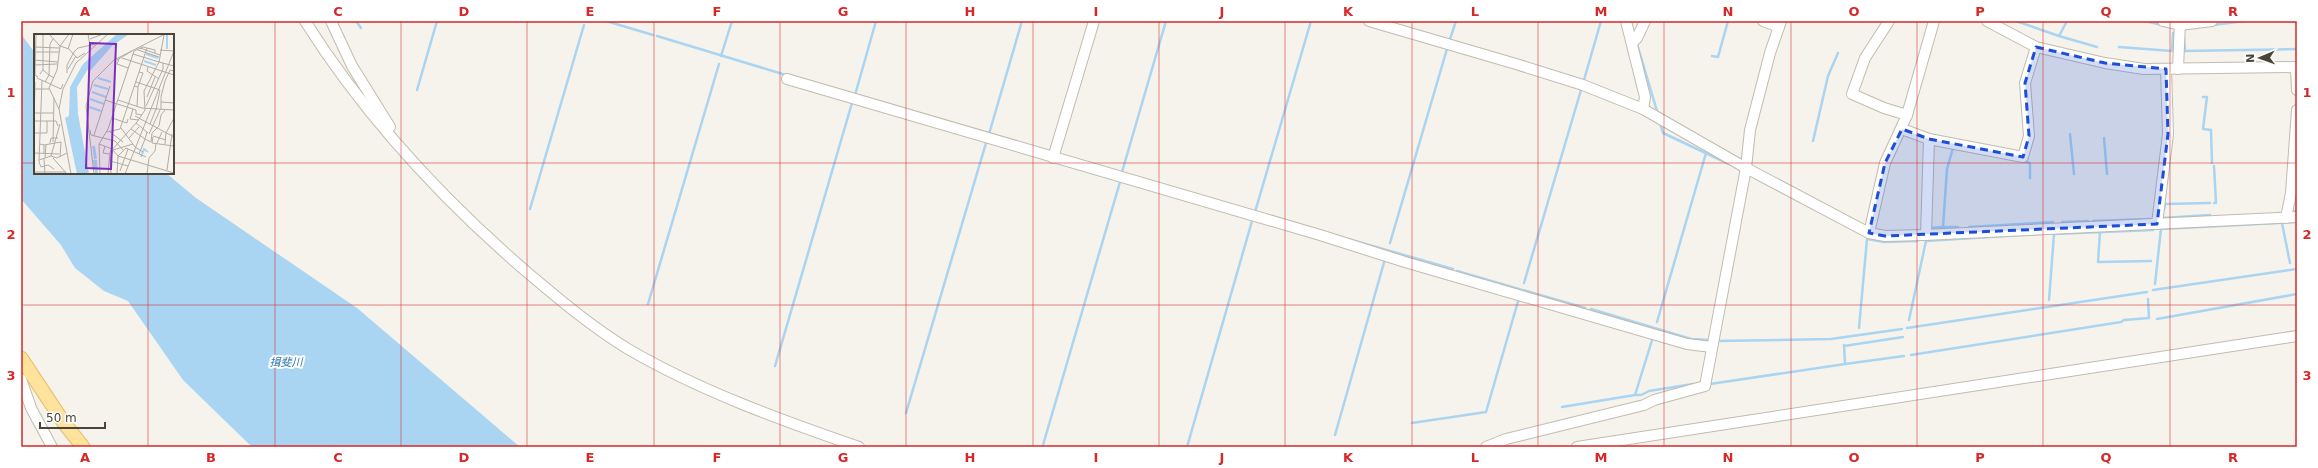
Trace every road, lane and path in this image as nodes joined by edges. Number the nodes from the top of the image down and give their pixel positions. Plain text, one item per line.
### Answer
1 (305, 21) edge
2 (331, 21) edge
3 (1094, 21) edge
4 (1369, 21) edge
5 (1626, 21) edge
6 (1645, 21) edge
7 (1763, 21) edge
8 (1889, 21) edge
9 (1934, 21) edge
10 (1987, 21) edge
11 (2162, 21) edge
12 (2212, 21) edge
13 (1383, 23) edge
14 (2180, 23) edge
15 (1780, 24) edge
16 (1632, 43) junction
17 (2036, 47) junction
18 (2297, 67) edge
19 (2166, 69) junction
20 (2178, 69) junction
21 (787, 79) dead end
22 (2297, 90) edge
23 (1643, 109) junction
24 (2297, 110) edge
25 (1908, 115) junction
26 (1902, 129) junction
27 (391, 137) junction
28 (1929, 139) junction
29 (1053, 158) junction
30 (2295, 163) edge
31 (1746, 168) junction
32 (2297, 217) edge
33 (2286, 218) junction
34 (2157, 224) junction
35 (1869, 233) junction
36 (1926, 235) junction
37 (2297, 336) edge
38 (1712, 347) junction
39 (21, 358) edge
40 (21, 379) edge
41 (52, 447) edge
42 (83, 447) edge
43 (859, 447) edge
44 (1486, 447) edge
45 (1577, 447) edge

1 - 27 street
2 - 27 street
3 - 29 street
4 - 13 street
5 - 16 street
6 - 16 street
7 - 15 street
8 - 25 street
9 - 25 street
10 - 17 street
11 - 14 street
12 - 14 street
13 - 23 street
14 - 20 street
15 - 31 street
16 - 23 street
17 - 19 street
17 - 28 street
18 - 20 street
18 - 22 street
19 - 20 street
19 - 34 street
21 - 29 street
23 - 31 street
24 - 30 street
25 - 26 street
26 - 28 street
26 - 35 street
27 - 43 street
28 - 36 street
29 - 38 street
30 - 33 street
31 - 35 street
31 - 38 street
32 - 33 street
33 - 34 street
34 - 36 street
35 - 36 street
37 - 45 street
38 - 44 street
39 - 42 main road
40 - 41 street

